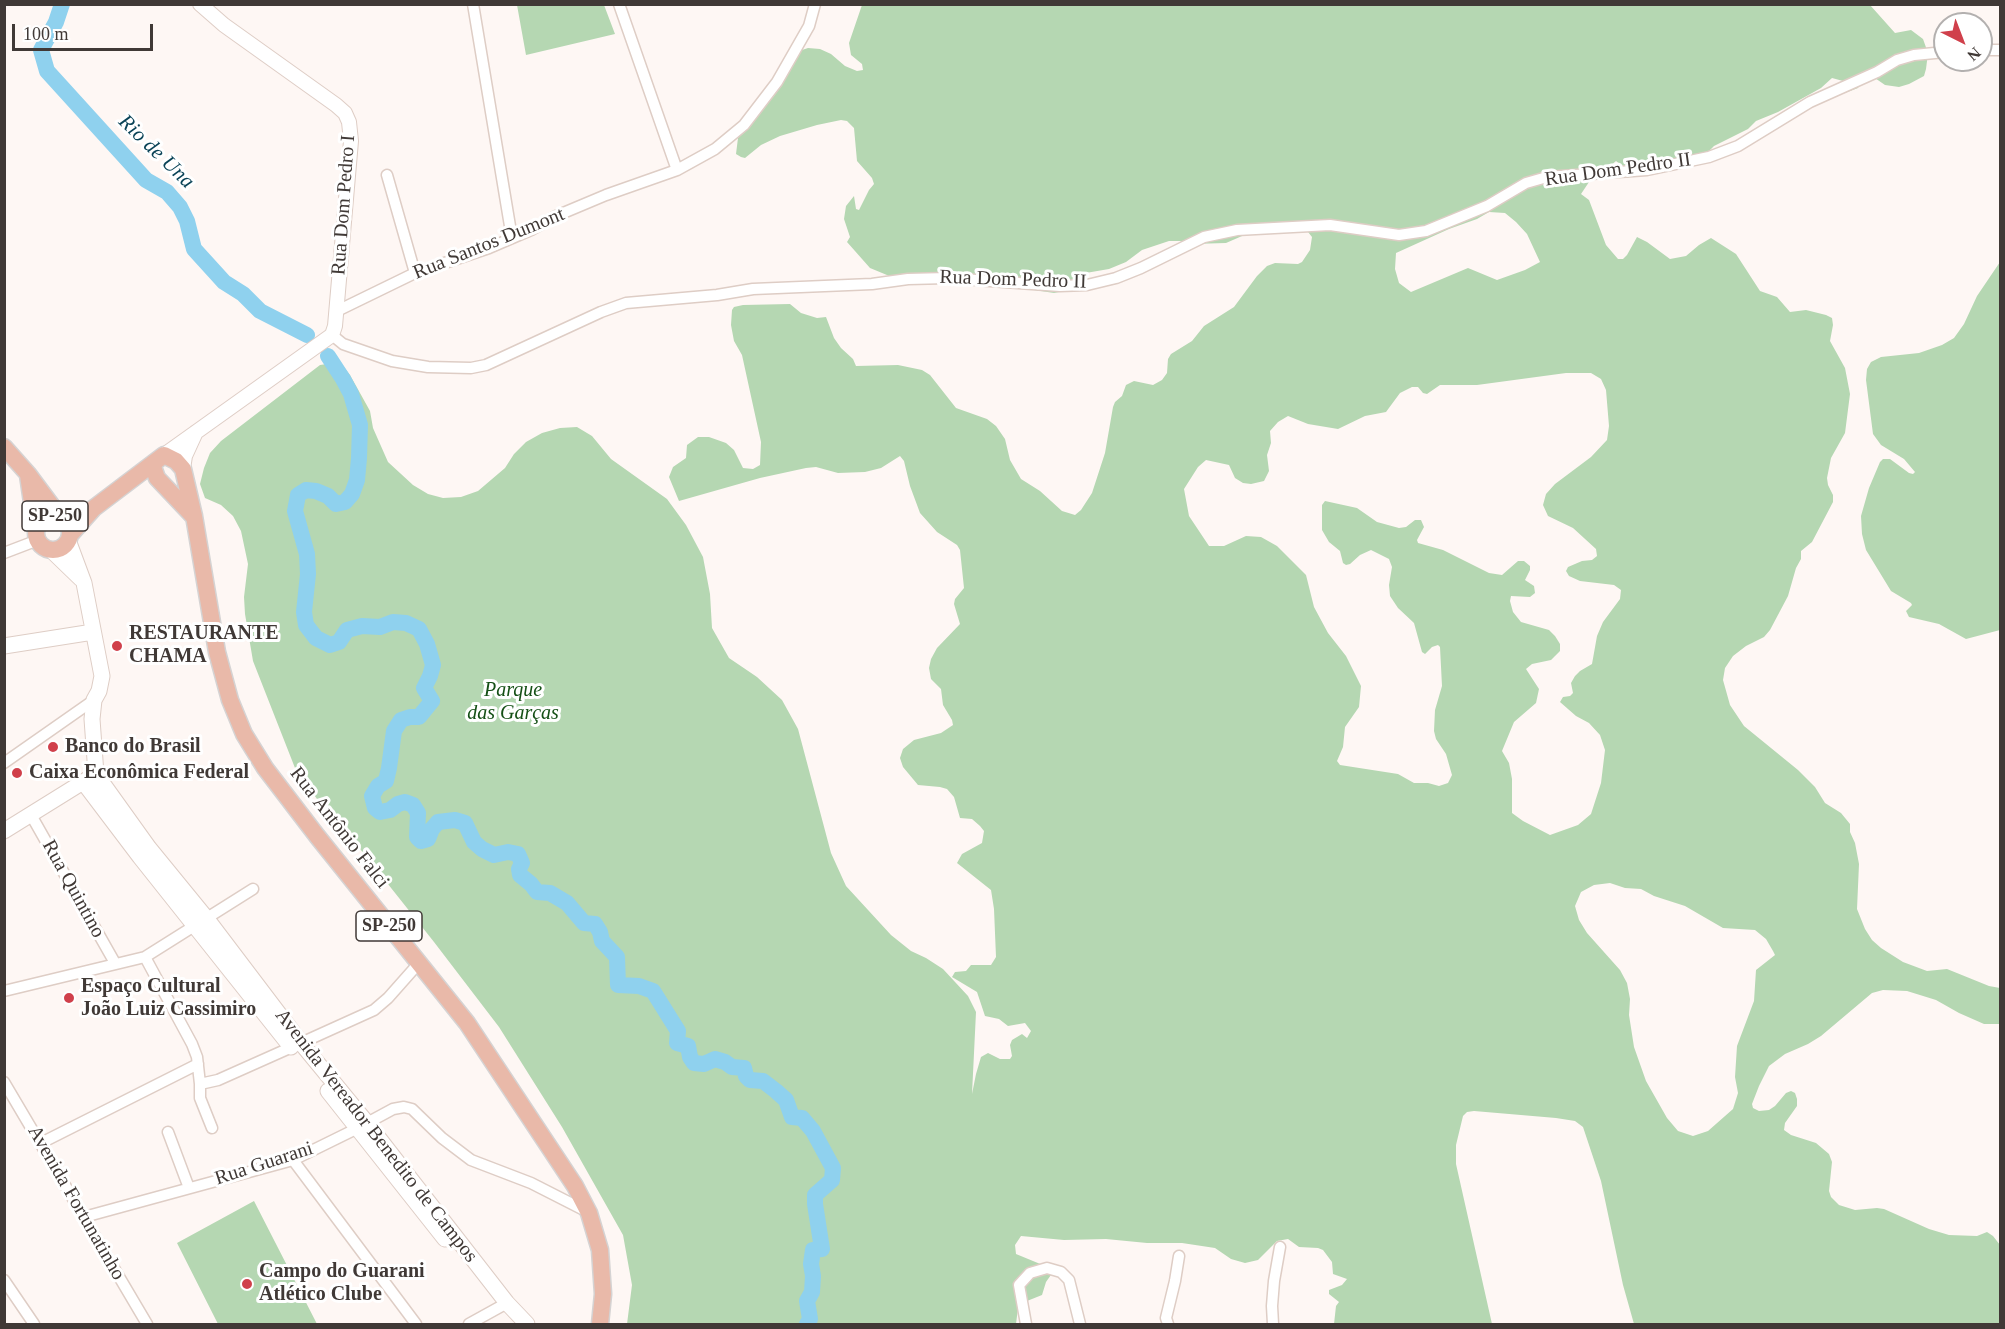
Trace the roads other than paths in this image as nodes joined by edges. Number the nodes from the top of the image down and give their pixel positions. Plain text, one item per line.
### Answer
1 (200, 4) edge
2 (473, 4) edge
3 (619, 4) edge
4 (815, 4) edge
5 (1933, 53) edge
6 (677, 170) junction
7 (387, 175) dead end
8 (512, 238) junction
9 (415, 273) junction
10 (337, 311) junction
11 (332, 335) junction
12 (197, 430) junction
13 (4, 447) edge
14 (158, 460) junction
15 (183, 470) junction
16 (28, 474) junction
17 (130, 481) junction
18 (164, 485) junction
19 (194, 516) junction
20 (66, 528) junction
21 (42, 540) junction
22 (4, 553) edge
23 (84, 583) junction
24 (93, 632) junction
25 (4, 646) edge
26 (94, 700) junction
27 (4, 763) edge
28 (90, 778) junction
29 (31, 815) junction
30 (4, 831) edge
31 (253, 889) dead end
32 (201, 923) junction
33 (145, 957) junction
34 (115, 963) junction
35 (419, 963) junction
36 (4, 991) edge
37 (296, 1045) junction
38 (198, 1064) junction
39 (4, 1082) edge
40 (200, 1084) junction
41 (8, 1098) edge
42 (362, 1126) junction
43 (212, 1128) dead end
44 (168, 1132) dead end
45 (41, 1143) junction
46 (293, 1160) junction
47 (189, 1188) junction
48 (589, 1213) junction
49 (84, 1217) junction
50 (1280, 1247) dead end
51 (1179, 1256) dead end
52 (4, 1280) edge
53 (503, 1305) junction
54 (34, 1324) edge
55 (147, 1324) edge
56 (416, 1324) edge
57 (470, 1324) edge
58 (514, 1324) edge
59 (527, 1324) edge
60 (600, 1324) edge
61 (1026, 1324) edge
62 (1080, 1324) edge
63 (1168, 1324) edge
64 (1274, 1324) edge

1 - 10 street, Rua Dom Pedro I
2 - 8 street
3 - 6 street
4 - 6 street, Rua Santos Dumont
5 - 11 street, Rua Dom Pedro II
6 - 8 street, Rua Santos Dumont
7 - 9 street
8 - 9 street, Rua Santos Dumont
9 - 10 street, Rua Santos Dumont
10 - 11 street, Rua Dom Pedro I
11 - 12 street
12 - 14 street, SP-250
12 - 15 street
13 - 16 main road, SP-250
14 - 15 main road
14 - 17 main road, SP-250
14 - 18 main road
15 - 18 main road
15 - 19 main road, Rua Antônio Falci / SP-250
16 - 20 main road, SP-250
16 - 21 main road, SP-250
17 - 18 main road
17 - 20 main road, SP-250
18 - 19 main road
19 - 35 main road, Rua Antônio Falci / SP-250
20 - 21 main road, SP-250
20 - 21 main road, SP-250
20 - 23 main road
21 - 22 street
21 - 23 main road
23 - 24 main road
24 - 25 main road
24 - 26 main road
26 - 27 street
26 - 28 main road
28 - 29 main road
28 - 32 main road, Avenida Vereador Benedito de Campos
29 - 30 main road
29 - 34 street, Rua Quintino
31 - 32 street
32 - 33 street
32 - 37 main road, Avenida Vereador Benedito de Campos
33 - 34 street
33 - 38 street
34 - 36 street
35 - 37 street
35 - 48 main road, Rua Antônio Falci / SP-250
37 - 40 street
37 - 42 main road, Avenida Vereador Benedito de Campos
38 - 40 street
38 - 45 street
39 - 41 street, Avenida Fortunatinho
40 - 43 street
41 - 45 street, Avenida Fortunatinho
42 - 46 street, Rua Guarani
42 - 48 street, Rua Guarani
42 - 53 main road, Avenida Vereador Benedito de Campos
44 - 47 street
45 - 49 street, Avenida Fortunatinho
46 - 47 street, Rua Guarani
46 - 56 street
47 - 49 street, Rua Guarani
48 - 60 main road, Rua Antônio Falci / SP-250
49 - 55 street, Avenida Fortunatinho
50 - 64 street
51 - 63 street
52 - 54 street
53 - 57 street
53 - 58 main road, Avenida Vereador Benedito de Campos
53 - 59 main road, Avenida Vereador Benedito de Campos
61 - 62 street

